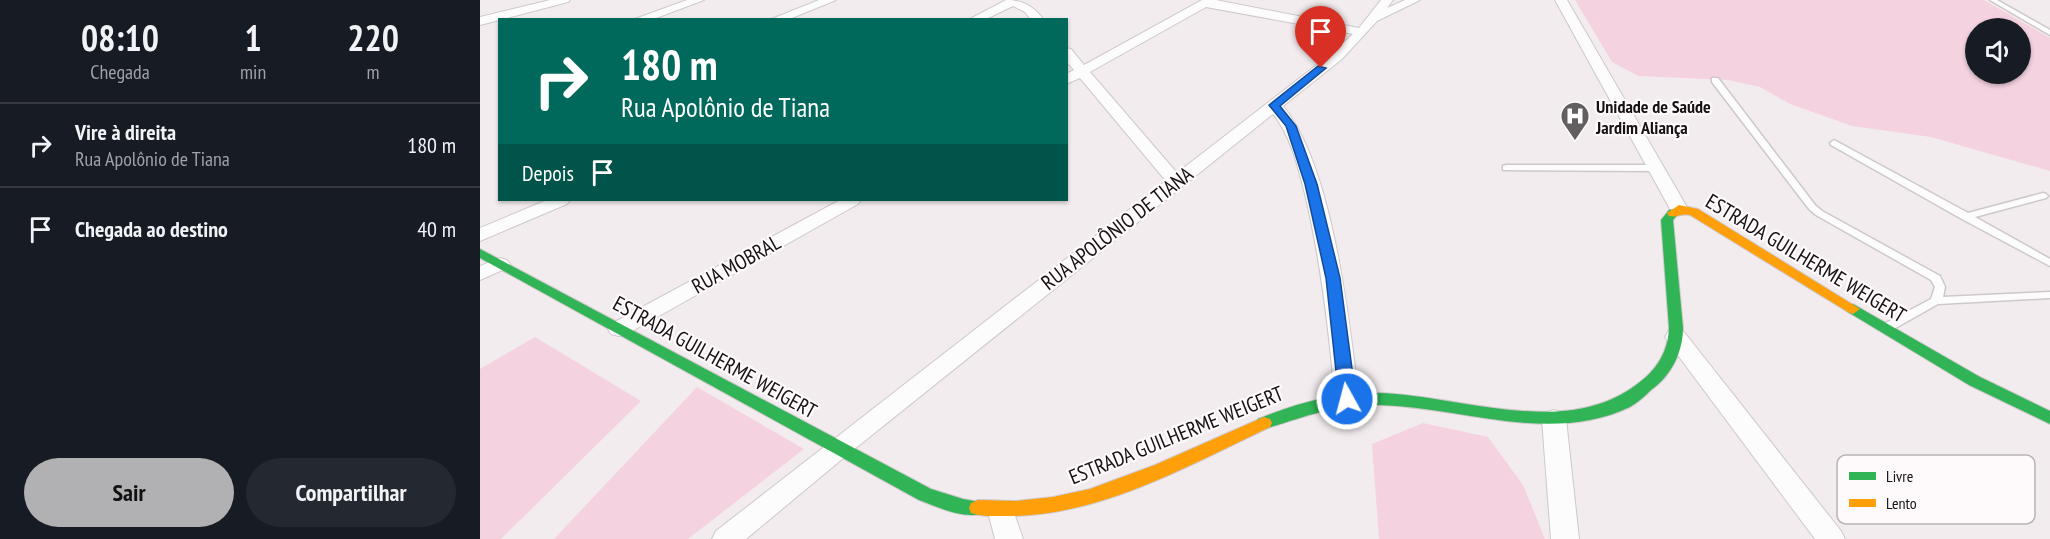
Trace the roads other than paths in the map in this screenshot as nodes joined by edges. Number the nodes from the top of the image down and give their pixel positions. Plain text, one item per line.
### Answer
1 (564, 0) edge
2 (698, 0) edge
3 (830, 0) edge
4 (1387, 0) edge
5 (1414, 0) edge
6 (1561, 0) edge
7 (1993, 0) edge
8 (1014, 1) edge
9 (1208, 1) edge
10 (644, 18) edge
11 (780, 18) edge
12 (979, 18) edge
13 (1036, 18) edge
14 (1374, 18) junction
15 (480, 21) edge
16 (2050, 25) edge
17 (2041, 27) junction
18 (1362, 32) junction
19 (2050, 33) edge
20 (1068, 54) edge
21 (1082, 71) junction
22 (1068, 79) edge
23 (1715, 80) dead end
24 (1274, 105) junction
25 (1834, 143) dead end
26 (1506, 168) dead end
27 (1655, 168) junction
28 (1176, 182) junction
29 (2043, 196) dead end
30 (559, 201) edge
31 (850, 201) edge
32 (1679, 209) junction
33 (1965, 217) junction
34 (480, 235) edge
35 (480, 253) edge
36 (2050, 262) edge
37 (500, 264) junction
38 (480, 274) edge
39 (2050, 296) edge
40 (1936, 300) junction
41 (619, 329) junction
42 (1884, 329) junction
43 (1676, 337) junction
44 (1347, 399) junction
45 (2045, 418) edge
46 (1554, 419) junction
47 (838, 448) junction
48 (1001, 512) junction
49 (726, 539) edge
50 (1009, 539) edge
51 (1565, 539) edge
52 (1831, 539) edge

1 - 15 street
2 - 10 street
3 - 11 street
4 - 14 street, RUA APOLÔNIO DE TIANA
5 - 14 street
6 - 27 street
7 - 17 lane
8 - 12 street
8 - 13 street
9 - 18 street
9 - 21 street
14 - 18 street, RUA APOLÔNIO DE TIANA
16 - 17 lane
17 - 19 lane
18 - 24 street, RUA APOLÔNIO DE TIANA
20 - 21 street
21 - 22 street
21 - 28 street
23 - 40 lane
24 - 28 street, RUA APOLÔNIO DE TIANA
24 - 44 street
25 - 33 lane
26 - 27 lane
27 - 32 street
28 - 47 street, RUA APOLÔNIO DE TIANA
29 - 33 lane
30 - 34 street
31 - 41 street, RUA MOBRAL
32 - 42 street, ESTRADA GUILHERME WEIGERT
32 - 43 street, ESTRADA GUILHERME WEIGERT
33 - 36 lane
35 - 37 street, ESTRADA GUILHERME WEIGERT
37 - 38 street
37 - 41 street, ESTRADA GUILHERME WEIGERT
39 - 40 lane
40 - 42 lane
41 - 47 street, ESTRADA GUILHERME WEIGERT
42 - 45 street, ESTRADA GUILHERME WEIGERT
43 - 46 street, ESTRADA GUILHERME WEIGERT
43 - 52 street
44 - 46 street, ESTRADA GUILHERME WEIGERT
44 - 48 street, ESTRADA GUILHERME WEIGERT
46 - 51 street
47 - 48 street, ESTRADA GUILHERME WEIGERT
47 - 49 street, RUA APOLÔNIO DE TIANA
48 - 50 street

